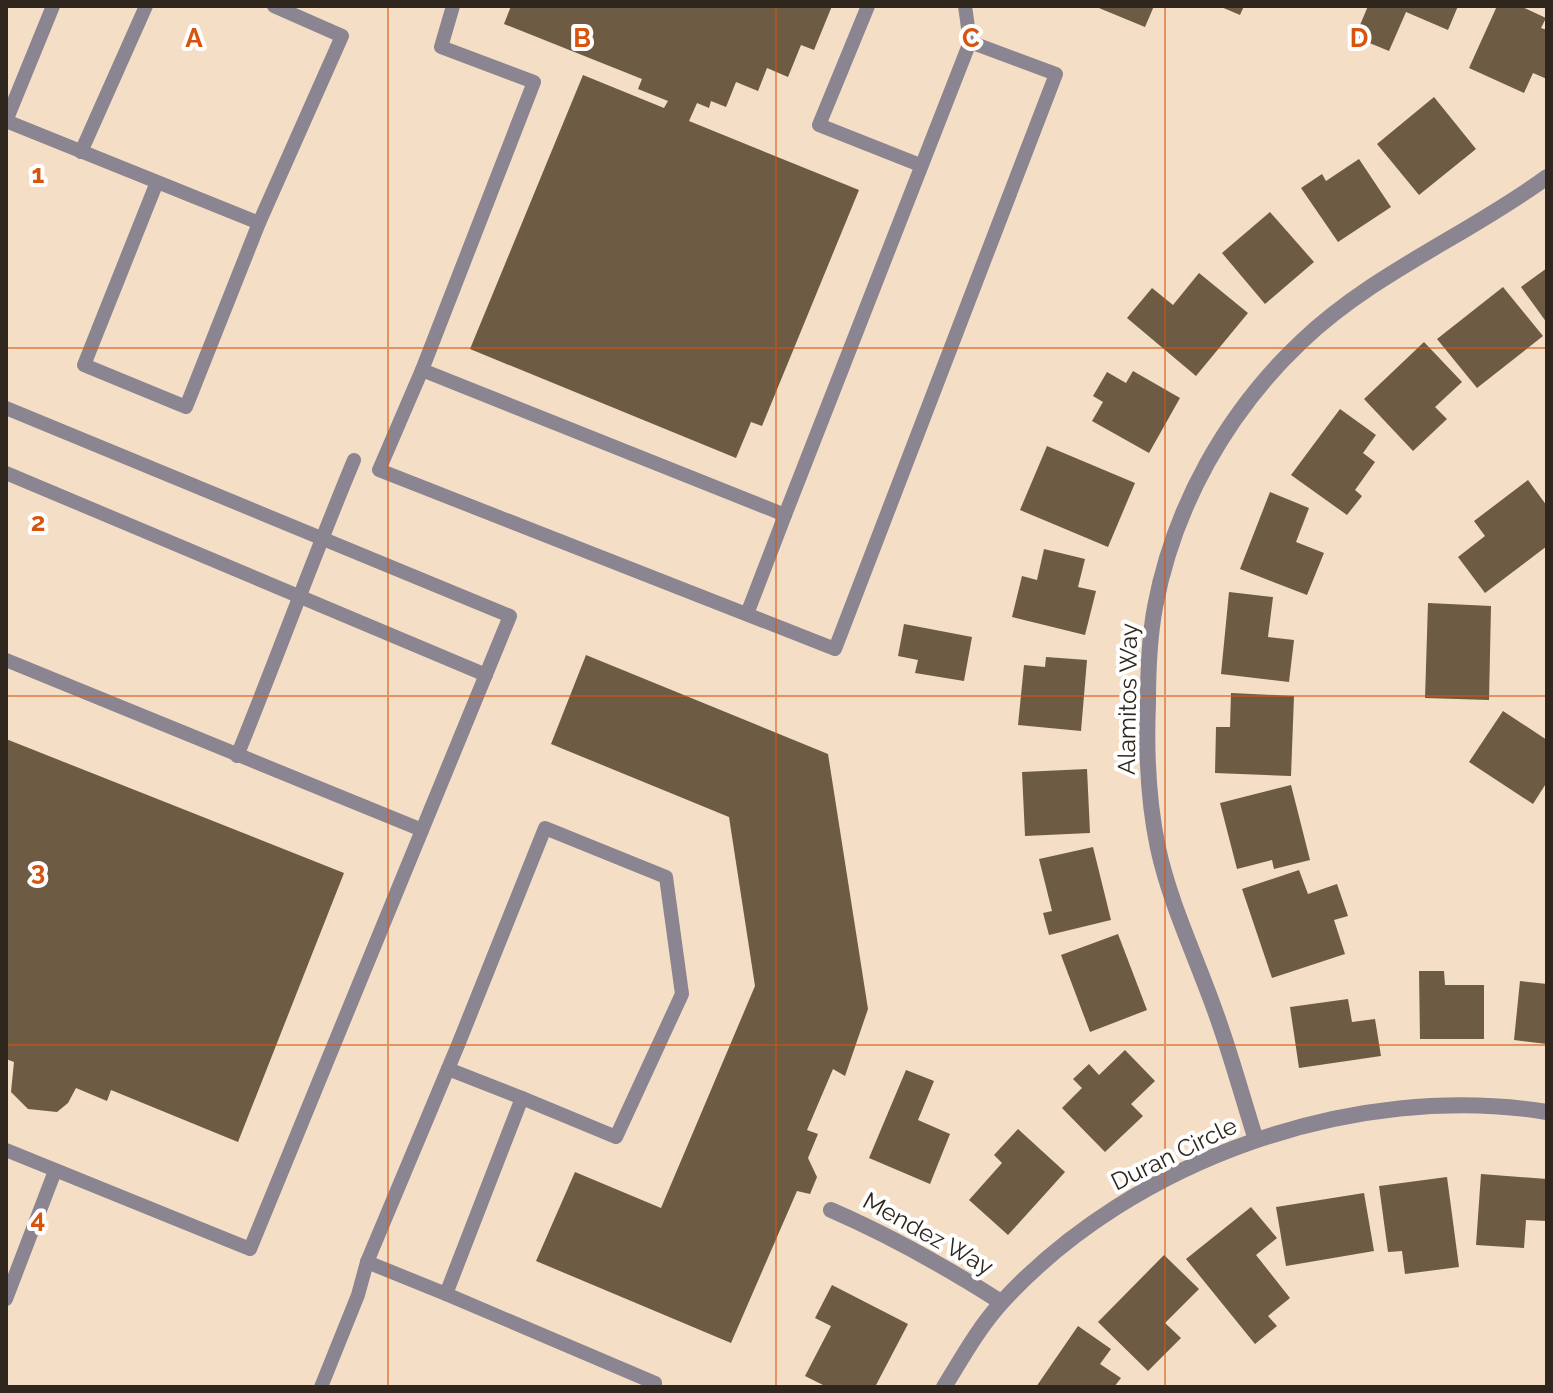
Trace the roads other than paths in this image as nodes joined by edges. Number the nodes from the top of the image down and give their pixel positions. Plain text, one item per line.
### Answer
1 (53, 6) edge
2 (146, 6) edge
3 (274, 6) edge
4 (453, 6) edge
5 (868, 6) edge
6 (965, 6) edge
7 (970, 42) junction
8 (6, 122) edge
9 (81, 152) junction
10 (920, 165) junction
11 (1547, 177) edge
12 (157, 182) junction
13 (259, 223) junction
14 (422, 370) junction
15 (6, 408) edge
16 (354, 460) dead end
17 (6, 473) edge
18 (785, 515) junction
19 (321, 539) junction
20 (298, 596) junction
21 (747, 614) junction
22 (6, 660) edge
23 (486, 675) junction
24 (237, 756) junction
25 (422, 830) junction
26 (448, 1069) junction
27 (522, 1098) junction
28 (1547, 1112) edge
29 (1256, 1140) junction
30 (6, 1150) edge
31 (55, 1171) junction
32 (831, 1210) dead end
33 (367, 1262) junction
34 (446, 1294) junction
35 (6, 1299) edge
36 (1001, 1302) junction
37 (321, 1387) edge
38 (655, 1387) edge
39 (944, 1387) edge

1 - 8 lane
2 - 9 lane
3 - 13 lane
4 - 14 lane
5 - 10 lane
6 - 7 lane
7 - 10 lane
7 - 21 lane
8 - 9 lane
9 - 12 lane
10 - 18 lane
11 - 29 street, Alamitos Way
12 - 13 lane
12 - 13 lane
14 - 18 lane
14 - 21 lane
15 - 19 lane
16 - 19 lane
17 - 20 lane
18 - 21 lane
19 - 20 lane
19 - 23 lane
20 - 23 lane
20 - 24 lane
22 - 24 lane
23 - 25 lane
24 - 25 lane
25 - 31 lane
26 - 27 lane
26 - 27 lane
26 - 33 lane
27 - 34 lane
28 - 29 street, Duran Circle
29 - 36 street, Duran Circle
30 - 31 lane
31 - 35 lane
32 - 36 street, Mendez Way
33 - 34 lane
33 - 37 lane
34 - 38 lane
36 - 39 street, Duran Circle

